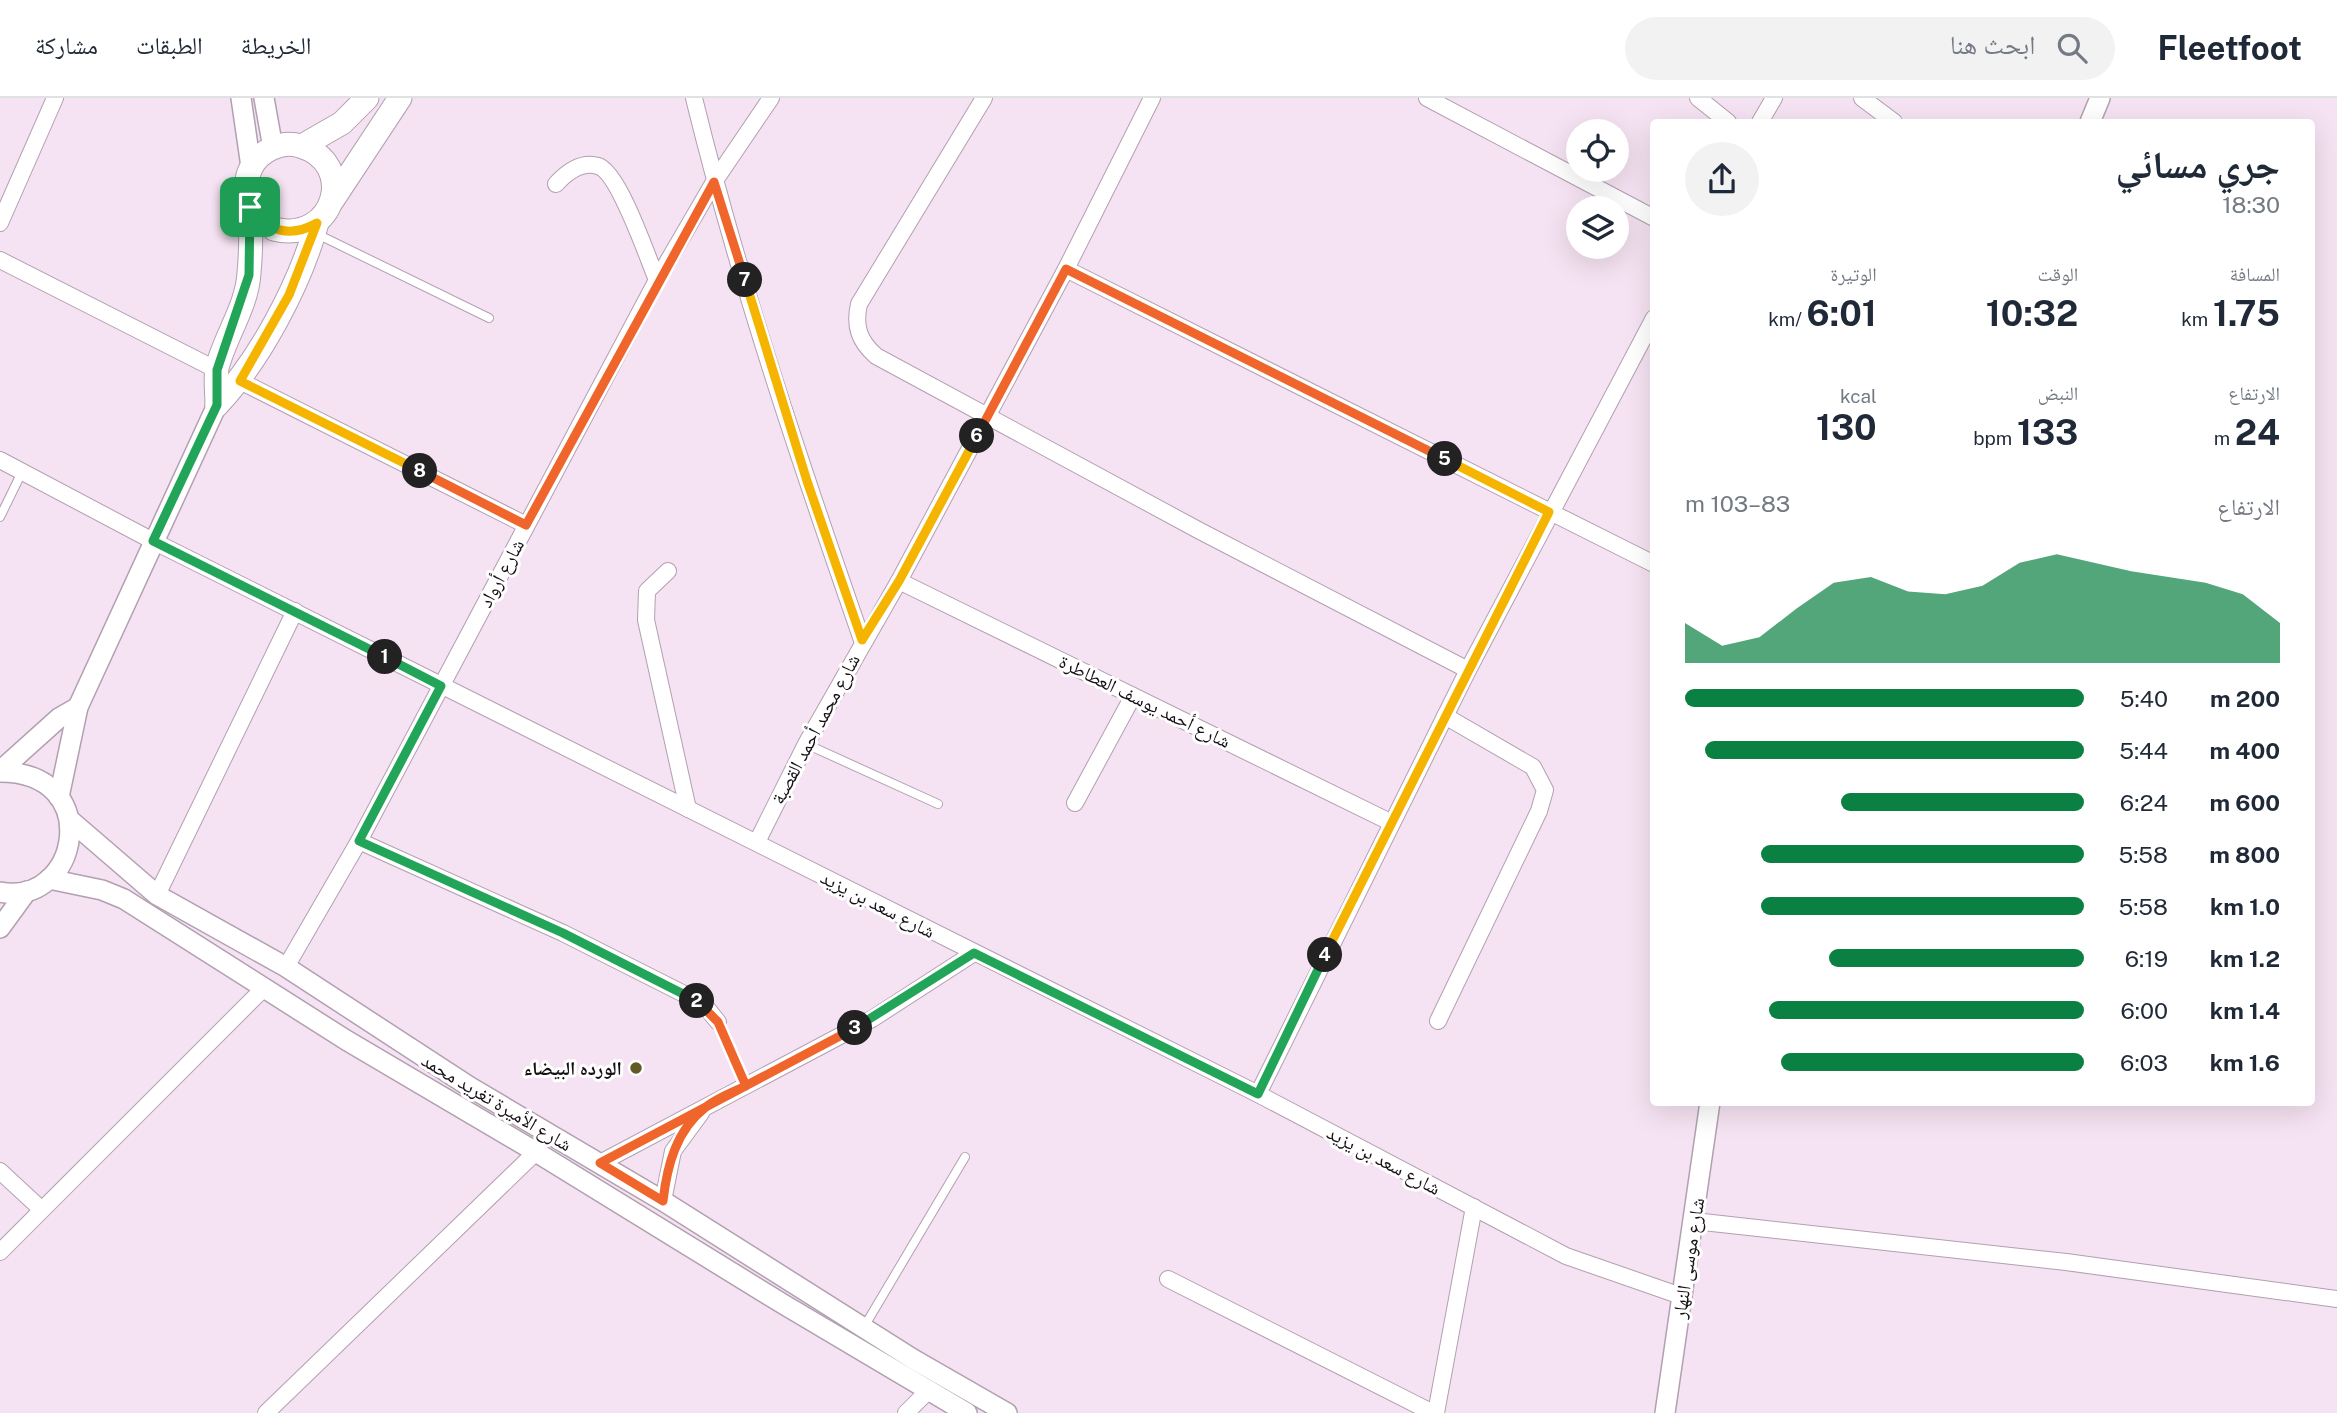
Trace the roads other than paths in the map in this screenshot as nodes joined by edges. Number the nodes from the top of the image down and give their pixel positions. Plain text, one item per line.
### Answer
1 (55, 98) edge
2 (241, 98) edge
3 (264, 98) edge
4 (367, 98) edge
5 (400, 98) edge
6 (694, 98) edge
7 (771, 98) edge
8 (984, 98) edge
9 (1152, 98) edge
10 (1427, 98) edge
11 (1698, 98) edge
12 (1774, 98) edge
13 (1861, 98) edge
14 (2100, 98) edge
15 (1724, 119) edge
16 (1762, 119) edge
17 (1891, 119) edge
18 (2091, 119) edge
19 (302, 146) junction
20 (273, 148) junction
21 (251, 167) junction
22 (714, 182) junction
23 (556, 184) dead end
24 (332, 201) junction
25 (250, 207) junction
26 (1650, 216) edge
27 (0, 223) edge
28 (316, 228) junction
29 (274, 229) joint
30 (0, 260) edge
31 (1066, 269) junction
32 (657, 280) junction
33 (489, 318) dead end
34 (1650, 325) edge
35 (217, 370) junction
36 (240, 381) junction
37 (217, 405) junction
38 (989, 415) junction
39 (0, 460) edge
40 (22, 472) junction
41 (1549, 512) junction
42 (0, 517) edge
43 (526, 525) junction
44 (153, 541) junction
45 (1650, 562) edge
46 (668, 571) dead end
47 (899, 581) junction
48 (295, 611) junction
49 (862, 640) junction
50 (1468, 670) junction
51 (441, 686) junction
52 (1133, 696) junction
53 (78, 706) junction
54 (1445, 716) junction
55 (806, 744) junction
56 (0, 772) edge
57 (59, 797) junction
58 (1075, 803) dead end
59 (938, 804) dead end
60 (688, 809) junction
61 (70, 820) junction
62 (1390, 822) junction
63 (359, 841) junction
64 (757, 842) junction
65 (49, 879) junction
66 (27, 891) junction
67 (0, 892) edge
68 (157, 895) junction
69 (0, 928) edge
70 (974, 953) junction
71 (286, 967) junction
72 (263, 989) junction
73 (1438, 1021) dead end
74 (718, 1022) joint
75 (746, 1086) junction
76 (1258, 1094) junction
77 (1709, 1106) edge
78 (705, 1107) junction
79 (537, 1152) junction
80 (965, 1157) dead end
81 (600, 1163) junction
82 (0, 1171) edge
83 (663, 1201) junction
84 (1474, 1207) junction
85 (41, 1209) junction
86 (1695, 1221) junction
87 (0, 1252) edge
88 (1168, 1279) dead end
89 (1681, 1296) junction
90 (2337, 1299) edge
91 (864, 1327) junction
92 (929, 1391) junction
93 (266, 1413) edge
94 (906, 1413) edge
95 (967, 1413) edge
96 (1007, 1413) edge
97 (1435, 1413) edge
98 (1665, 1413) edge

1 - 27 street
2 - 21 street
3 - 20 street
4 - 19 main road
5 - 24 main road
6 - 22 street
7 - 22 street, شارع أرواد
8 - 38 street
9 - 31 street, شارع محمد أحمد القصبة
10 - 26 street
11 - 15 street
12 - 16 street
13 - 17 street
14 - 18 street
19 - 20 main road
19 - 24 main road
20 - 21 main road
21 - 25 main road
22 - 32 street, شارع أرواد
22 - 49 street
23 - 32 street
24 - 28 main road
25 - 29 street
25 - 35 main road
28 - 29 main road
28 - 33 lane
28 - 36 main road
30 - 35 street
31 - 38 street, شارع محمد أحمد القصبة
31 - 41 street
32 - 43 street, شارع أرواد
34 - 41 street
35 - 37 main road
36 - 37 main road
36 - 43 street
37 - 44 street
38 - 47 street, شارع محمد أحمد القصبة
38 - 50 street
39 - 40 street, شارع سعد بن يزيد
40 - 42 lane
40 - 44 street, شارع سعد بن يزيد
41 - 45 street
41 - 50 street
43 - 51 street, شارع أرواد
44 - 48 street, شارع سعد بن يزيد
44 - 53 street
46 - 60 street
47 - 49 street, شارع محمد أحمد القصبة
47 - 52 street, شارع أحمد يوسف العطاطرة
48 - 51 street, شارع سعد بن يزيد
48 - 68 street
49 - 55 street, شارع محمد أحمد القصبة
50 - 54 street
51 - 60 street, شارع سعد بن يزيد
51 - 63 street, شارع أرواد
52 - 58 street
52 - 62 street, شارع أحمد يوسف العطاطرة
53 - 56 street
53 - 57 street
54 - 62 street
54 - 73 street
55 - 59 lane
55 - 64 street, شارع محمد أحمد القصبة
56 - 57 street
57 - 61 street
60 - 64 street, شارع سعد بن يزيد
61 - 65 street
61 - 68 street, شارع الأميرة تغريد محمد
62 - 76 street
63 - 71 street, شارع أرواد
63 - 74 street
64 - 70 street, شارع سعد بن يزيد
65 - 66 street
65 - 72 street, شارع الأميرة تغريد محمد
66 - 67 street
66 - 69 street
68 - 71 street, شارع الأميرة تغريد محمد
70 - 75 street
70 - 76 street, شارع سعد بن يزيد
71 - 81 street, شارع الأميرة تغريد محمد
72 - 79 street, شارع الأميرة تغريد محمد
72 - 85 street
74 - 75 lane
75 - 78 street
76 - 84 street, شارع سعد بن يزيد
77 - 86 street, شارع موسى النهار
78 - 81 street
78 - 83 street
79 - 92 street, شارع الأميرة تغريد محمد
79 - 93 street
80 - 91 lane
81 - 83 street, شارع الأميرة تغريد محمد
82 - 85 street
83 - 91 street, شارع الأميرة تغريد محمد
84 - 89 street, شارع سعد بن يزيد
84 - 97 street
85 - 87 street
86 - 89 street, شارع موسى النهار
86 - 90 street
88 - 97 street
89 - 98 street, شارع موسى النهار
91 - 96 street, شارع الأميرة تغريد محمد
92 - 94 street
92 - 95 street, شارع الأميرة تغريد محمد

